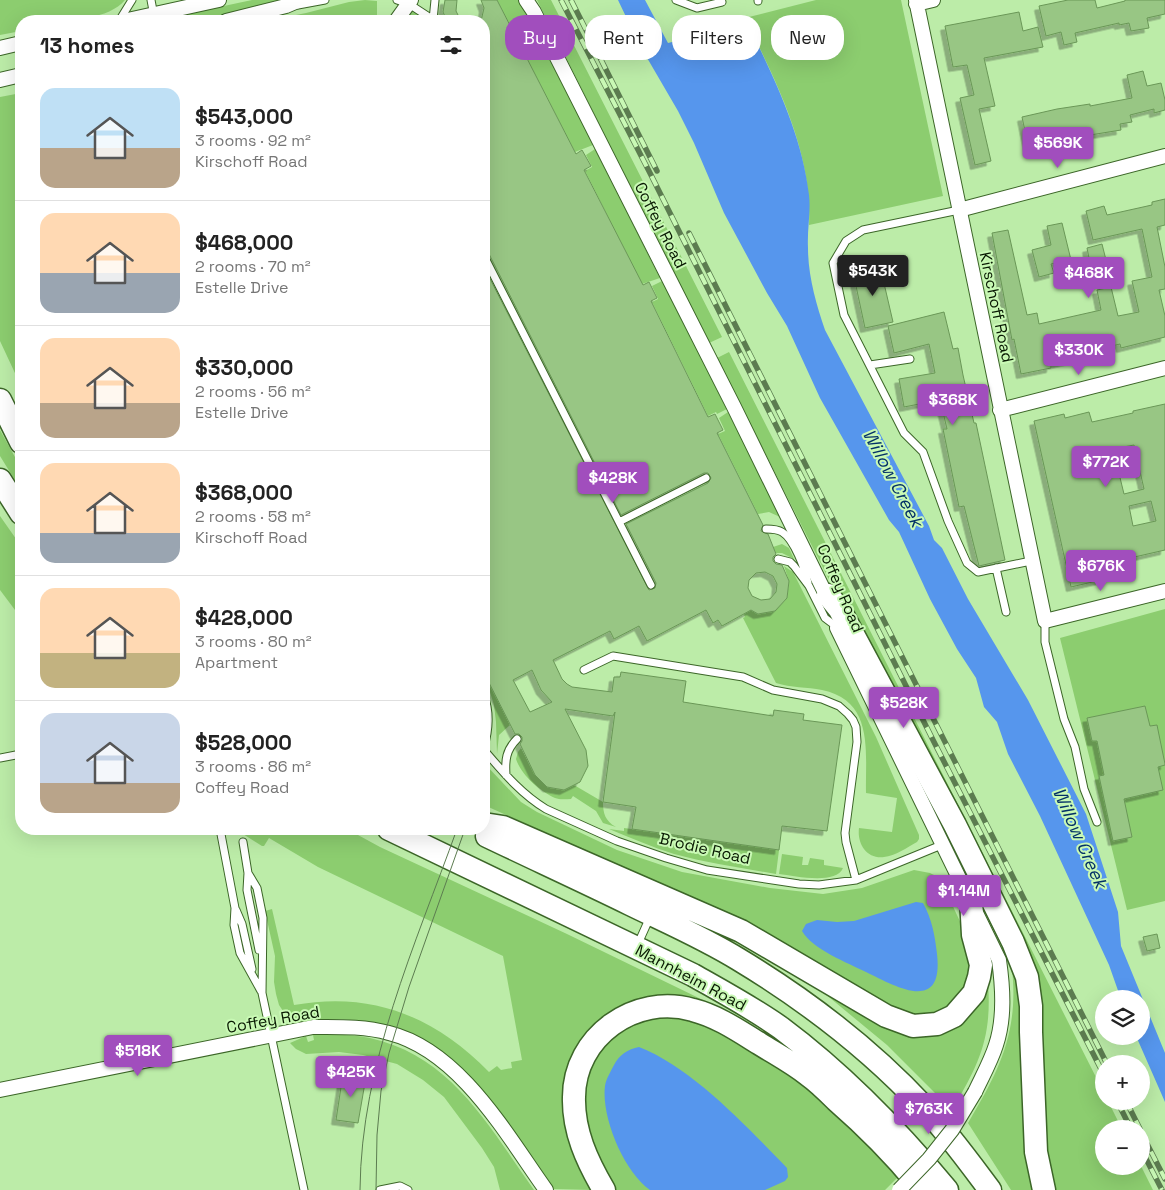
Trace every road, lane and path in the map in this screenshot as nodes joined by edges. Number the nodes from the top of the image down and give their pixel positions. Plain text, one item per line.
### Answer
1 (132, 0) edge
2 (151, 0) edge
3 (219, 0) edge
4 (300, 0) edge
5 (325, 0) edge
6 (435, 0) edge
7 (526, 0) edge
8 (675, 0) edge
9 (933, 0) edge
10 (406, 1) edge
11 (722, 2) dead end
12 (916, 2) edge
13 (286, 6) junction
14 (123, 15) edge
15 (148, 15) edge
16 (160, 15) edge
17 (250, 15) edge
18 (399, 15) edge
19 (427, 15) edge
20 (434, 15) edge
21 (15, 44) edge
22 (0, 48) edge
23 (15, 77) edge
24 (0, 80) edge
25 (1165, 156) edge
26 (959, 210) junction
27 (490, 268) edge
28 (910, 359) dead end
29 (870, 366) junction
30 (1165, 368) edge
31 (0, 400) edge
32 (1000, 410) junction
33 (15, 430) edge
34 (706, 478) dead end
35 (0, 480) edge
36 (15, 504) edge
37 (619, 522) junction
38 (766, 530) dead end
39 (778, 559) dead end
40 (1032, 561) junction
41 (996, 568) junction
42 (651, 585) dead end
43 (818, 591) junction
44 (1165, 591) edge
45 (1006, 612) dead end
46 (1045, 621) junction
47 (837, 627) junction
48 (584, 670) dead end
49 (517, 739) dead end
50 (15, 755) edge
51 (490, 757) edge
52 (0, 758) edge
53 (506, 776) junction
54 (1097, 822) dead end
55 (490, 825) edge
56 (221, 835) edge
57 (402, 835) edge
58 (485, 835) edge
59 (243, 842) dead end
60 (944, 844) junction
61 (856, 880) junction
62 (971, 899) junction
63 (651, 914) junction
64 (636, 947) junction
65 (262, 993) junction
66 (270, 1035) junction
67 (0, 1090) edge
68 (304, 1190) edge
69 (380, 1190) edge
70 (408, 1190) edge
71 (546, 1190) edge
72 (604, 1190) edge
73 (899, 1190) edge
74 (923, 1190) edge
75 (947, 1190) edge
76 (990, 1190) edge
77 (1044, 1190) edge

1 - 14 lane
2 - 15 lane
3 - 16 street
4 - 13 street
5 - 13 lane
6 - 20 lane
7 - 43 street, Coffey Road
8 - 11 lane
9 - 12 street
10 - 18 street
10 - 19 lane
12 - 26 street, Kirschoff Road
13 - 17 street
21 - 22 street
23 - 24 street
25 - 26 street
26 - 29 lane
26 - 32 street, Kirschoff Road
27 - 37 lane
28 - 29 lane
29 - 41 lane
30 - 32 street
31 - 33 main road
32 - 40 street, Kirschoff Road
34 - 37 lane
35 - 36 main road
37 - 42 lane
38 - 43 lane
39 - 43 lane
40 - 41 lane
40 - 46 street, Kirschoff Road
41 - 45 lane
43 - 47 street, Coffey Road
43 - 47 lane
43 - 77 main road
44 - 46 street
46 - 54 lane
47 - 60 street, Coffey Road
48 - 61 lane
49 - 53 lane
50 - 52 lane
51 - 53 lane, Brodie Road
53 - 61 lane, Brodie Road
55 - 62 main road
56 - 65 lane
57 - 64 main road, Mannheim Road
58 - 63 main road
59 - 65 lane
60 - 61 lane, Brodie Road
60 - 62 street, Coffey Road
62 - 73 street, Coffey Road, bridge
63 - 64 lane
63 - 76 main road
64 - 75 main road, Mannheim Road
65 - 66 lane
66 - 67 street, Coffey Road
66 - 68 lane
66 - 71 street, Coffey Road
69 - 70 lane
72 - 74 main road

